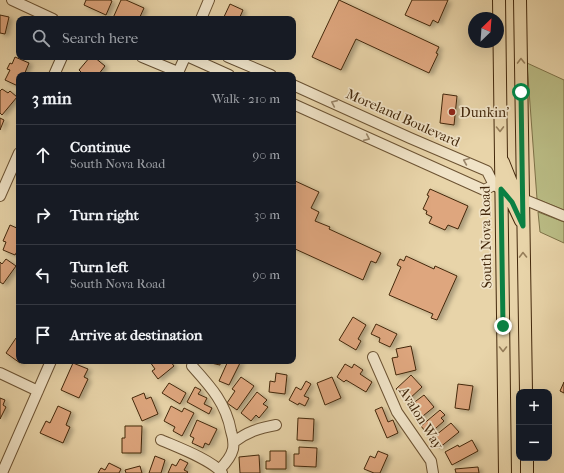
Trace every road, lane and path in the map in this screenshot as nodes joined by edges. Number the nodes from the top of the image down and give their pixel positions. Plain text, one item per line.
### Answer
1 (12, 0) edge
2 (209, 0) edge
3 (498, 0) edge
4 (517, 2) edge
5 (47, 16) edge
6 (202, 16) edge
7 (61, 60) edge
8 (148, 60) edge
9 (184, 60) edge
10 (196, 60) edge
11 (235, 60) edge
12 (55, 72) edge
13 (173, 72) edge
14 (178, 72) edge
15 (222, 72) edge
16 (264, 72) edge
17 (296, 86) edge
18 (296, 105) edge
19 (355, 113) junction
20 (347, 129) junction
21 (500, 156) junction
22 (16, 160) edge
23 (497, 187) junction
24 (0, 196) edge
25 (522, 199) junction
26 (564, 216) edge
27 (523, 226) junction
28 (372, 357) dead end
29 (50, 364) edge
30 (192, 366) dead end
31 (0, 373) edge
32 (526, 389) edge
33 (38, 391) junction
34 (276, 425) dead end
35 (161, 440) dead end
36 (234, 442) junction
37 (527, 461) edge
38 (221, 471) edge
39 (2, 473) edge
40 (433, 473) edge
41 (505, 473) edge
42 (527, 473) edge

1 - 5 street
2 - 6 street
3 -> 21 main road, South Nova Road
25 -> 4 main road
7 - 12 street
8 - 13 street
9 - 14 street
10 - 15 street
11 - 16 street
19 -> 17 street, Moreland Boulevard
18 - 20 street
19 - 20 street
23 -> 19 street, Moreland Boulevard
20 -> 23 street
21 - 23 main road, South Nova Road
21 - 25 main road
22 - 24 street
23 - 27 main road
23 -> 41 main road, South Nova Road
25 - 26 street
25 - 27 main road
32 -> 27 main road
28 - 40 street, Avalon Way
29 - 33 street
30 - 36 street
31 - 33 street
33 - 39 street
34 - 36 street
35 - 38 street
36 - 38 street
37 - 42 main road

